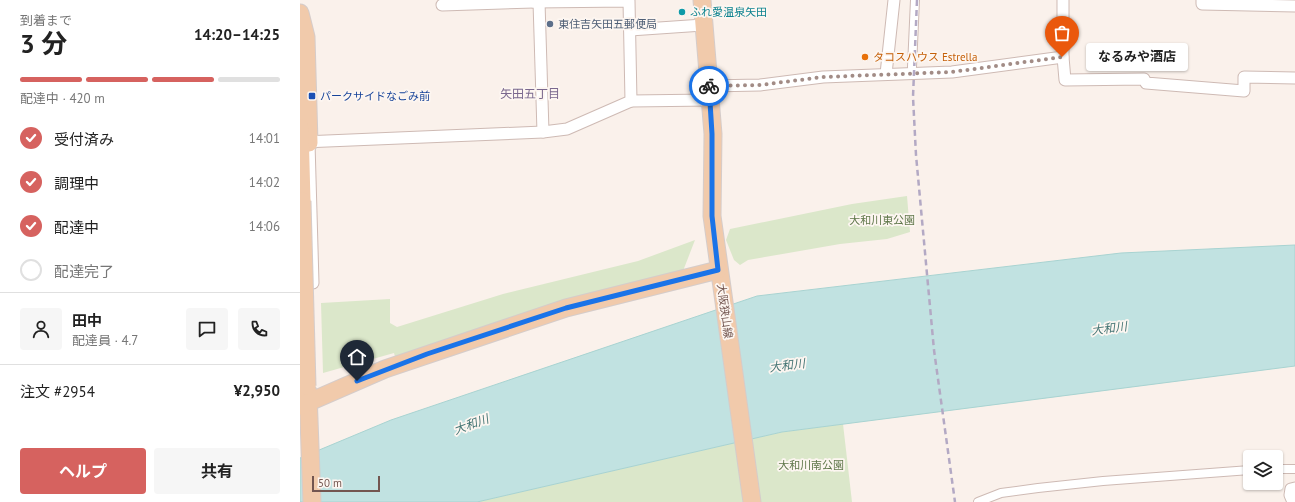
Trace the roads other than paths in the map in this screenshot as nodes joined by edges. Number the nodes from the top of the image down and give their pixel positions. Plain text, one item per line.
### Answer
1 (702, 0) edge
2 (894, 0) edge
3 (915, 0) edge
4 (1063, 0) edge
5 (1202, 0) edge
6 (536, 1) edge
7 (629, 1) edge
8 (442, 5) dead end
9 (1295, 6) edge
10 (300, 13) edge
11 (703, 25) junction
12 (630, 30) junction
13 (1062, 57) junction
14 (912, 67) dead end
15 (886, 74) junction
16 (1295, 78) edge
17 (709, 93) junction
18 (631, 101) junction
19 (300, 122) edge
20 (543, 132) junction
21 (303, 142) edge
22 (719, 275) junction
23 (313, 283) dead end
24 (306, 401) edge
25 (1283, 469) edge
26 (1295, 469) edge
27 (1243, 471) edge
28 (300, 486) edge
29 (1295, 488) edge
30 (300, 502) edge
31 (312, 502) edge
32 (752, 502) edge
33 (978, 502) edge
34 (1293, 502) edge

1 - 11 main road, 大阪狭山線
2 - 15 street
3 - 14 street
4 - 13 street
5 - 9 street
6 - 7 street
6 - 8 street
6 - 20 street
7 - 12 street
10 - 21 main road
11 - 12 street
11 - 17 main road, 大阪狭山線
12 - 18 street
13 - 15 street
13 - 16 street
15 - 17 street
17 - 18 street
17 - 22 main road, 大阪狭山線
18 - 20 street
19 - 21 main road
20 - 21 street
21 - 23 street
21 - 24 main road, bridge
22 - 24 main road
22 - 32 main road, 大阪狭山線
24 - 31 main road
25 - 26 street
27 - 33 street
28 - 30 main road
29 - 34 street

